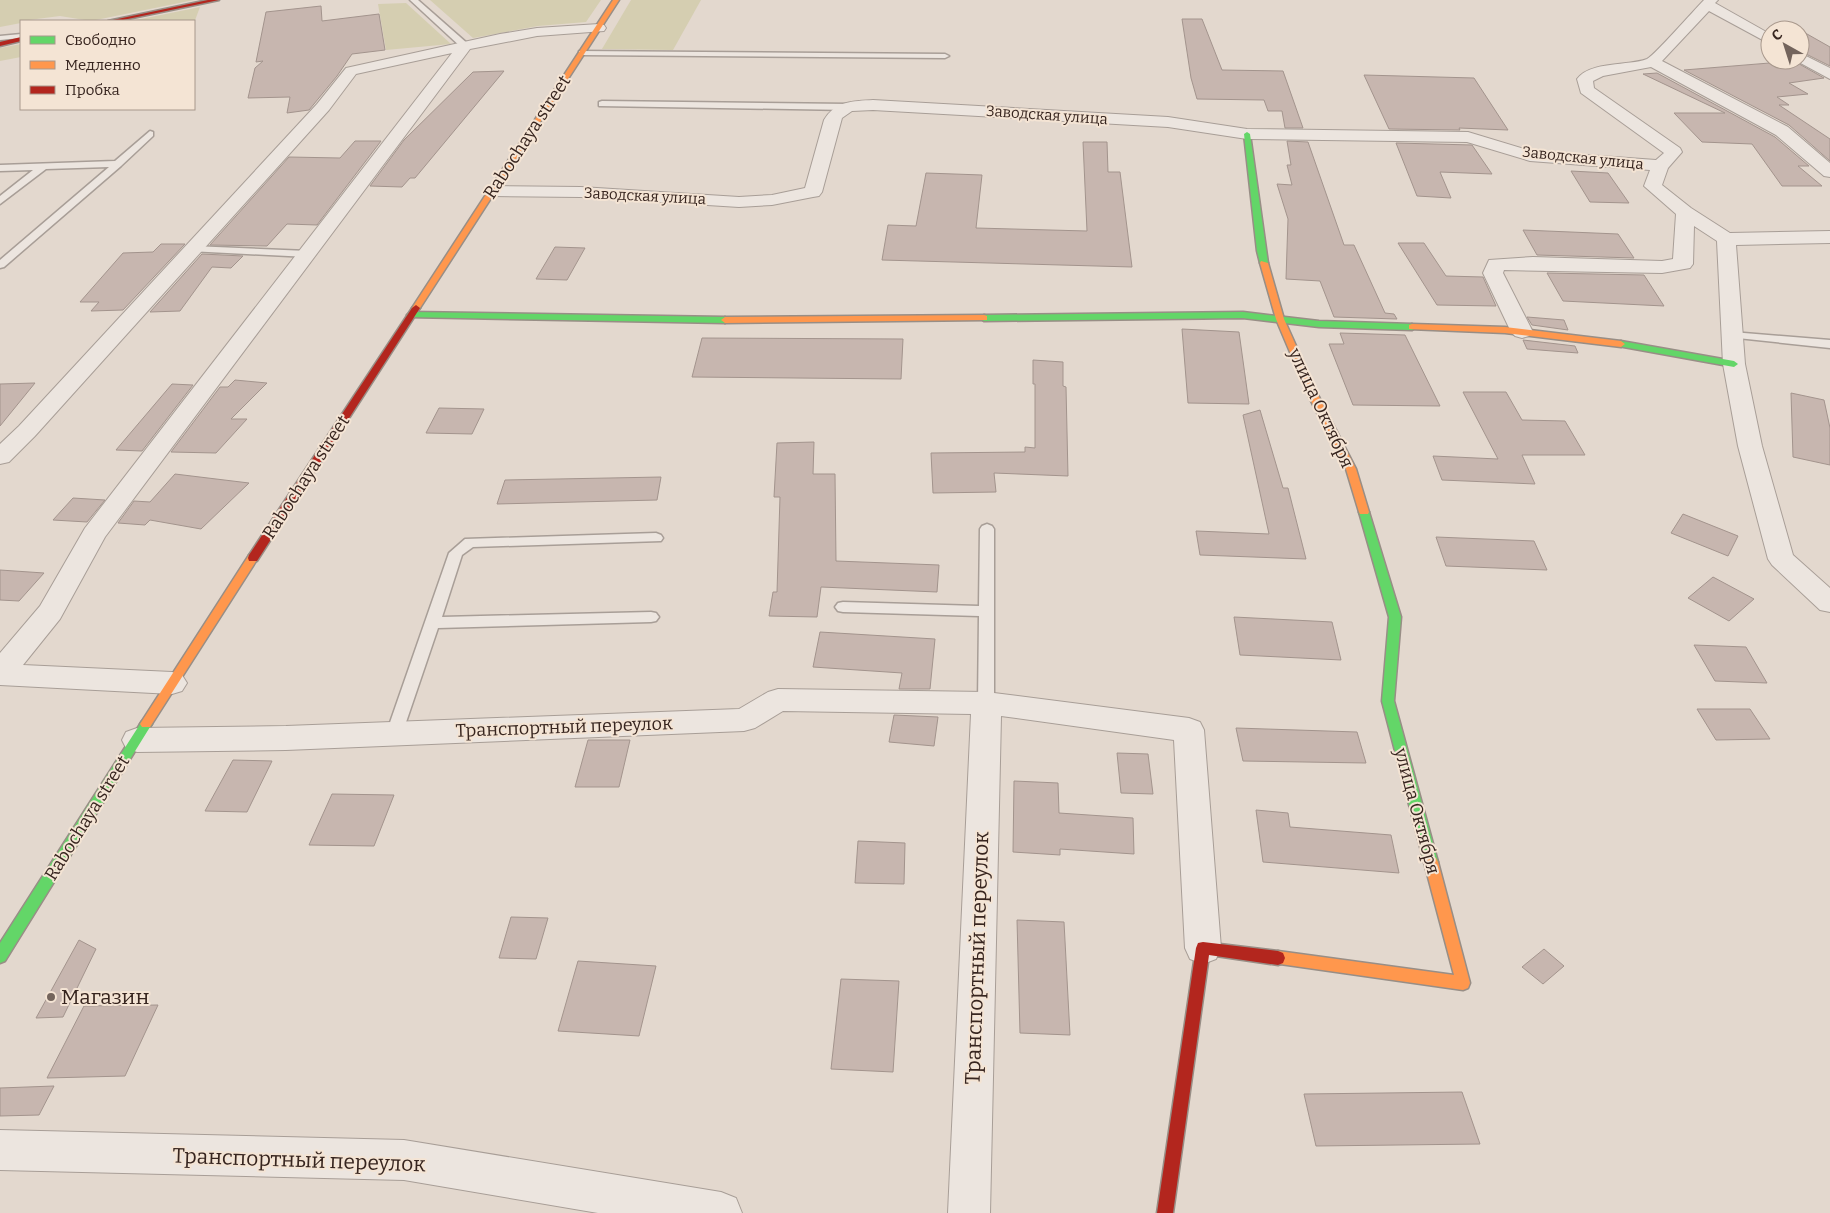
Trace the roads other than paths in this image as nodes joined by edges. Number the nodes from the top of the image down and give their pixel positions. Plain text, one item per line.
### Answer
1 (216, 0) edge
2 (414, 0) edge
3 (616, 0) edge
4 (1709, 2) edge
5 (116, 20) edge
6 (599, 28) junction
7 (1760, 34) edge
8 (0, 38) edge
9 (20, 38) edge
10 (20, 38) edge
11 (0, 44) edge
12 (465, 46) junction
13 (582, 53) junction
14 (945, 56) dead end
15 (1653, 62) junction
16 (1810, 63) edge
17 (1830, 74) edge
18 (602, 104) dead end
19 (849, 107) junction
20 (150, 134) dead end
21 (1247, 134) junction
22 (118, 164) junction
23 (44, 166) junction
24 (1660, 166) junction
25 (0, 168) edge
26 (1830, 172) edge
27 (492, 191) junction
28 (0, 200) edge
29 (1685, 212) junction
30 (1830, 237) edge
31 (1726, 239) junction
32 (193, 249) junction
33 (308, 254) junction
34 (0, 265) edge
35 (410, 315) junction
36 (1280, 319) junction
37 (1522, 332) junction
38 (1732, 335) junction
39 (1830, 344) edge
40 (1734, 364) junction
41 (0, 457) edge
42 (986, 529) dead end
43 (656, 538) dead end
44 (1830, 603) edge
45 (843, 607) dead end
46 (986, 611) junction
47 (651, 617) dead end
48 (432, 623) junction
49 (0, 673) edge
50 (172, 683) junction
51 (986, 703) junction
52 (394, 734) junction
53 (137, 740) junction
54 (1203, 948) junction
55 (0, 956) edge
56 (0, 1150) edge
57 (623, 1205) edge
58 (721, 1213) edge
59 (969, 1213) edge
60 (1165, 1213) edge

1 - 5 street
2 - 12 lane
3 - 6 street, Rabochaya street
4 - 7 street
4 - 15 street
6 - 12 street
6 - 13 street, Rabochaya street
8 - 9 lane
10 - 11 street
12 - 32 street
12 - 33 street
13 - 14 lane
13 - 27 street, Rabochaya street
15 - 24 street
15 - 26 street
16 - 17 street
18 - 19 lane
19 - 21 street, Заводская улица
19 - 27 street, Заводская улица
20 - 22 lane
21 - 24 street, Заводская улица
21 - 36 street, улица Октября
22 - 23 lane
22 - 34 lane
23 - 25 lane
23 - 28 lane
24 - 29 street
27 - 35 street, Rabochaya street
29 - 31 street
29 - 37 street
30 - 31 street
31 - 38 street
32 - 33 lane
32 - 41 street
33 - 49 street
35 - 36 street
35 - 50 street, Rabochaya street
36 - 37 street
36 - 54 street, улица Октября
37 - 40 street
38 - 39 lane
38 - 40 street
40 - 44 street
42 - 46 lane
43 - 48 lane
45 - 46 lane
46 - 51 lane
47 - 48 lane
48 - 52 lane
49 - 50 street
50 - 53 street, Rabochaya street
51 - 52 street, Транспортный переулок
51 - 54 street, Транспортный переулок
51 - 59 street, Транспортный переулок
52 - 53 street, Транспортный переулок
53 - 55 street, Rabochaya street
54 - 60 street
56 - 57 street, Транспортный переулок
57 - 58 street, Транспортный переулок

